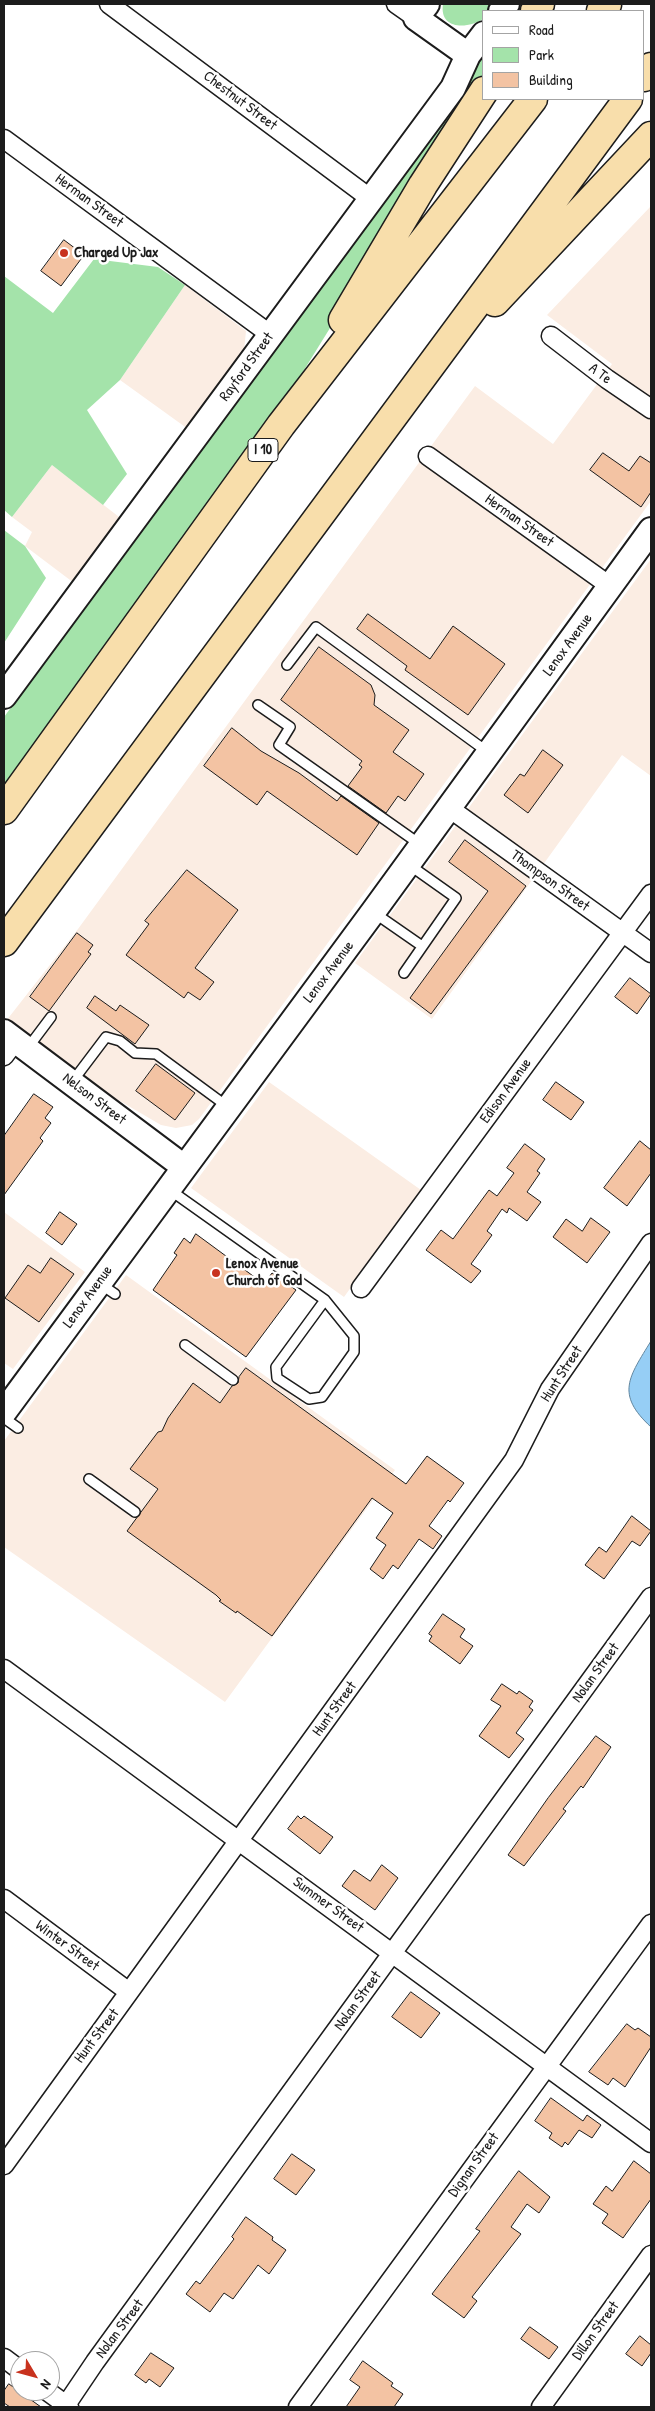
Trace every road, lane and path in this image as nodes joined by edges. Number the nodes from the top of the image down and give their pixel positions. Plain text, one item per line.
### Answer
1 (109, 4) edge
2 (396, 4) edge
3 (422, 11) edge
4 (482, 37) edge
5 (468, 55) junction
6 (482, 94) edge
7 (532, 100) edge
8 (627, 100) edge
9 (651, 136) edge
10 (4, 139) edge
11 (371, 199) junction
12 (271, 335) junction
13 (551, 336) dead end
14 (651, 409) edge
15 (281, 425) junction
16 (428, 456) dead end
17 (313, 523) junction
18 (651, 530) edge
19 (610, 586) junction
20 (287, 665) dead end
21 (4, 696) edge
22 (258, 705) dead end
23 (489, 753) junction
24 (449, 808) junction
25 (4, 810) edge
26 (415, 855) junction
27 (651, 894) edge
28 (373, 912) junction
29 (623, 933) junction
30 (4, 942) edge
31 (422, 946) junction
32 (651, 953) edge
33 (404, 973) dead end
34 (51, 1017) dead end
35 (12, 1044) edge
36 (71, 1082) junction
37 (228, 1107) junction
38 (184, 1167) junction
39 (168, 1188) junction
40 (651, 1243) edge
41 (361, 1288) dead end
42 (325, 1300) junction
43 (185, 1345) dead end
44 (233, 1380) dead end
45 (4, 1418) edge
46 (11, 1420) edge
47 (88, 1479) dead end
48 (135, 1512) dead end
49 (651, 1597) edge
50 (4, 1669) edge
51 (240, 1841) junction
52 (4, 1900) edge
53 (651, 1924) edge
54 (393, 1952) junction
55 (130, 1992) junction
56 (547, 2066) junction
57 (651, 2143) edge
58 (4, 2165) edge
59 (651, 2255) edge
60 (67, 2406) edge
61 (298, 2407) edge
62 (541, 2407) edge

1 - 11 street, Chestnut Street
2 - 3 street
3 - 5 street
4 - 5 street, Rayford Street
5 - 11 street, Rayford Street
6 - 15 highway
7 - 15 highway, I 10
8 - 17 highway
9 - 17 highway
10 - 12 street, Herman Street
11 - 12 street, Rayford Street
12 - 21 street, Rayford Street
13 - 14 street, A Te
15 - 25 highway, I 10
16 - 19 street, Herman Street
17 - 30 highway
18 - 19 street, Lenox Avenue
19 - 23 street, Lenox Avenue
20 - 23 lane
22 - 26 lane
23 - 24 street, Lenox Avenue
24 - 26 street, Lenox Avenue
24 - 29 street, Thompson Street
26 - 28 street, Lenox Avenue
26 - 31 lane
27 - 29 street, Edison Avenue
28 - 31 lane
28 - 37 street, Lenox Avenue
29 - 32 street, Thompson Street
29 - 41 street, Edison Avenue
31 - 33 lane
34 - 35 lane
35 - 36 street, Nelson Street
36 - 37 lane
36 - 38 street, Nelson Street
37 - 38 street, Lenox Avenue
38 - 39 street, Lenox Avenue
39 - 42 lane
39 - 46 street, Lenox Avenue
40 - 51 street, Hunt Street
42 - 42 lane
43 - 44 lane
45 - 46 lane
47 - 48 lane
49 - 54 street, Nolan Street
50 - 51 street, Summer Street
51 - 54 street, Summer Street
51 - 55 street, Hunt Street
52 - 55 street, Winter Street
53 - 56 street, Dignan Street
54 - 56 street, Summer Street
54 - 60 street, Nolan Street
55 - 58 street, Hunt Street
56 - 57 street, Summer Street
56 - 61 street, Dignan Street
59 - 62 street, Dillon Street

